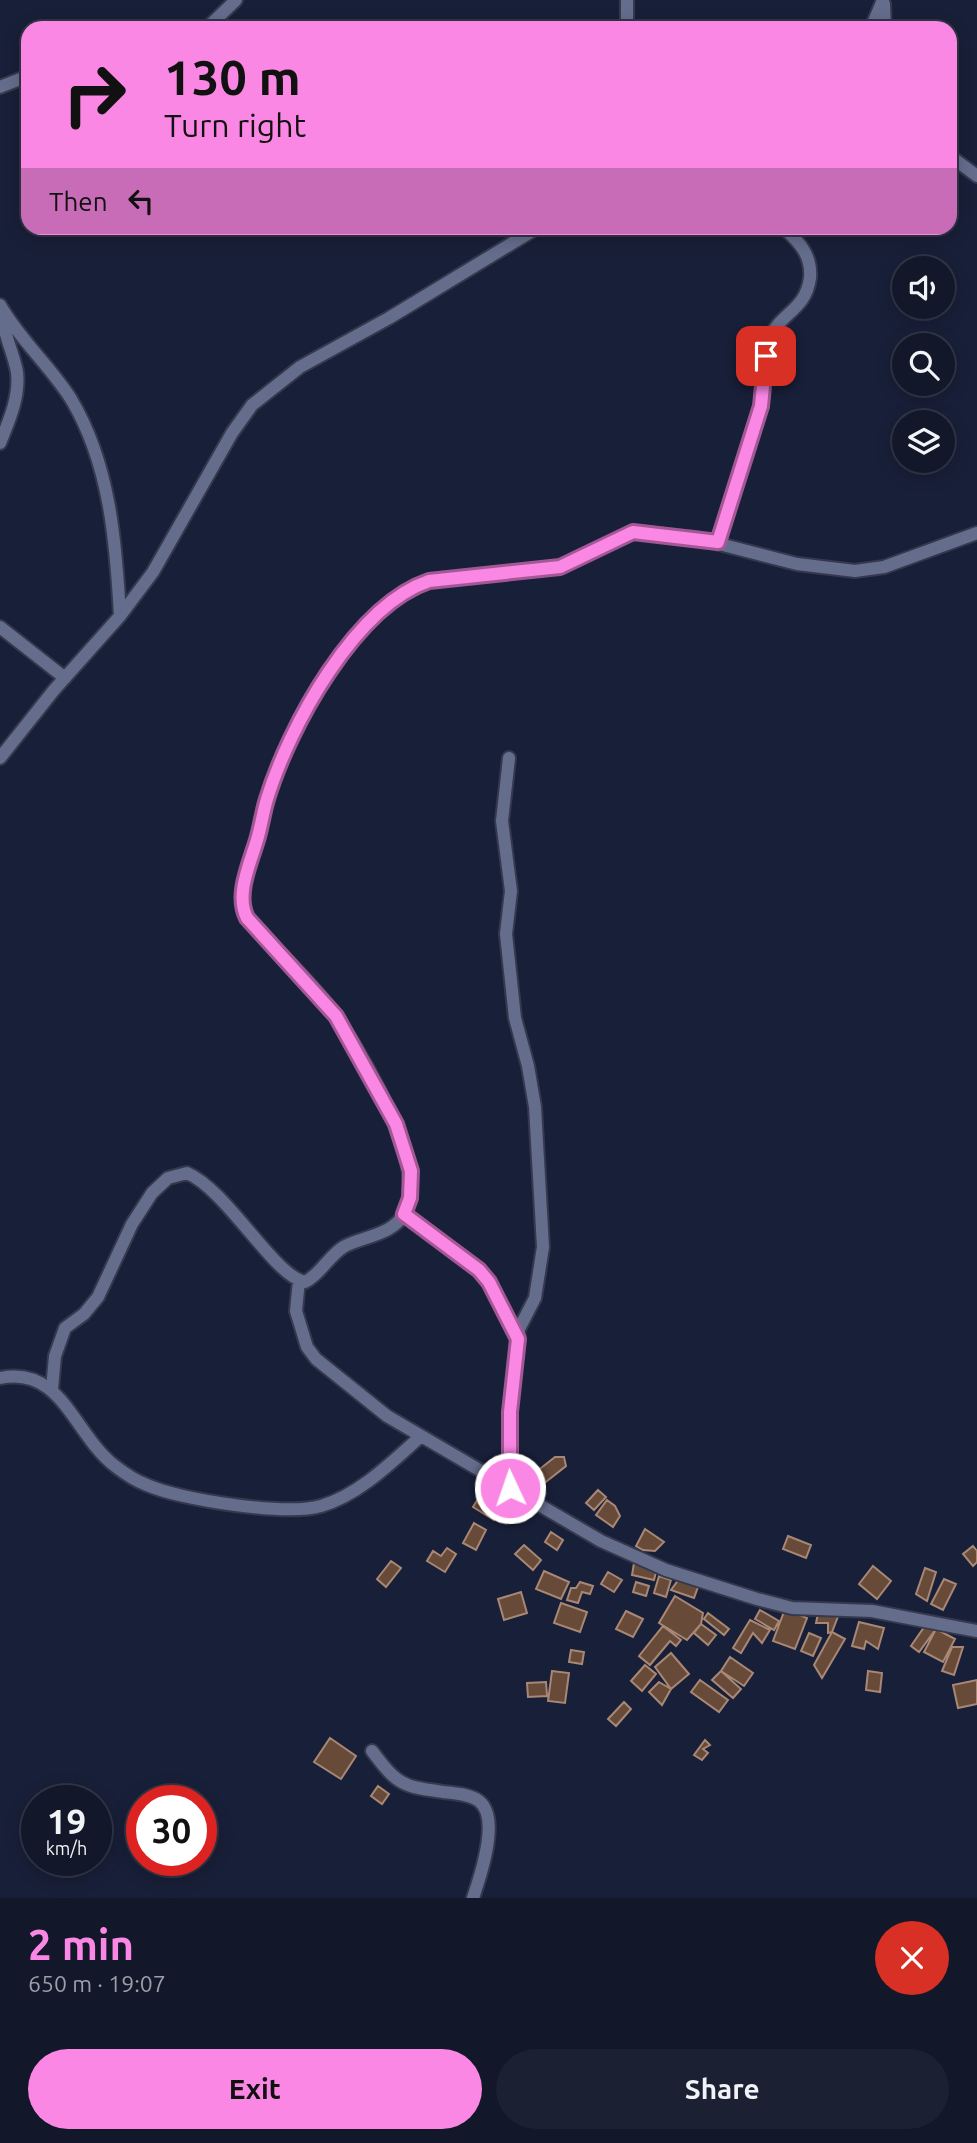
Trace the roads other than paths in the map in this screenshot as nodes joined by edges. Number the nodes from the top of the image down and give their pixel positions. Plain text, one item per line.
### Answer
1 (236, 0) edge
2 (627, 0) edge
3 (884, 0) edge
4 (214, 21) edge
5 (627, 21) edge
6 (874, 21) edge
7 (885, 21) edge
8 (21, 78) edge
9 (0, 87) edge
10 (957, 161) edge
11 (977, 176) edge
12 (525, 235) edge
13 (791, 235) edge
14 (1, 307) edge
15 (0, 443) edge
16 (977, 533) edge
17 (718, 542) junction
18 (120, 617) junction
19 (0, 627) edge
20 (65, 678) junction
21 (0, 758) edge
22 (509, 758) dead end
23 (404, 1214) junction
24 (299, 1280) junction
25 (518, 1339) junction
26 (0, 1378) edge
27 (52, 1389) junction
28 (421, 1436) junction
29 (510, 1488) junction
30 (977, 1631) edge
31 (372, 1751) dead end
32 (473, 1898) edge

1 - 4 street
2 - 5 street
3 - 6 street
3 - 7 street
8 - 9 street
10 - 11 street
12 - 18 street
13 - 17 street
14 - 15 street
14 - 18 street
16 - 17 street
17 - 23 street
18 - 20 street
19 - 20 street
20 - 21 street
22 - 25 street
23 - 24 street
23 - 25 street
24 - 27 street
24 - 28 street
25 - 29 street
26 - 27 street
27 - 28 street
28 - 29 street
29 - 30 street
31 - 32 street

